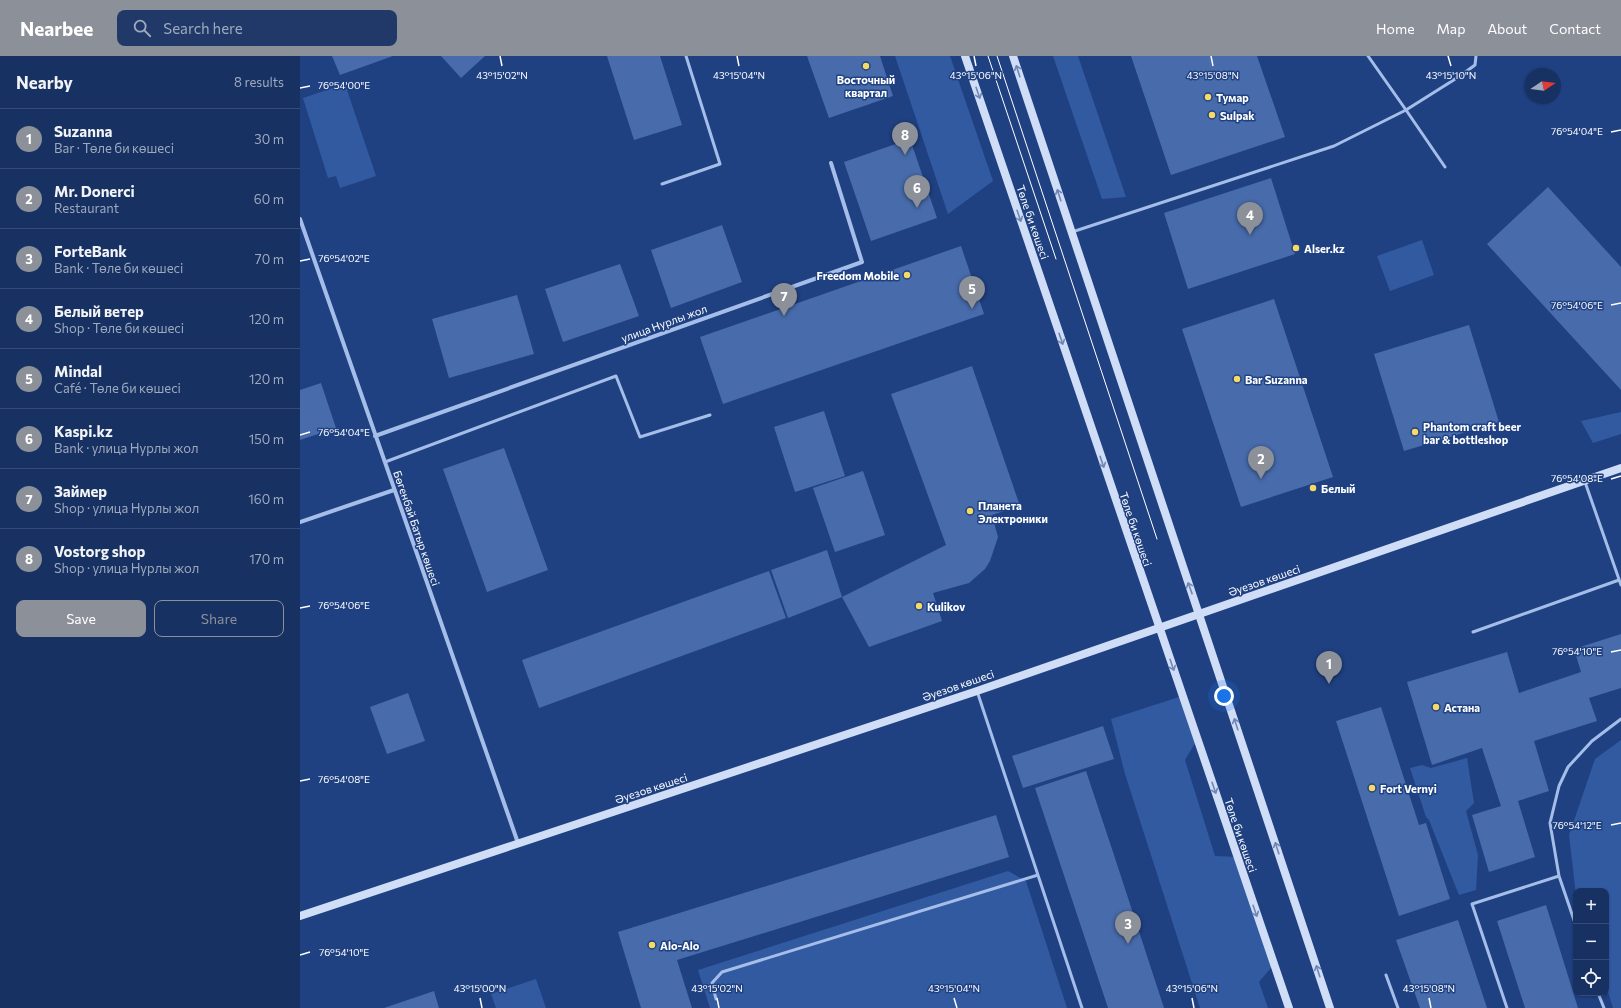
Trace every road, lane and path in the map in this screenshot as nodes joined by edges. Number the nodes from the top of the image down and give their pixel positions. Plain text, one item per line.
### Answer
1 (686, 56) edge
2 (965, 56) edge
3 (1013, 56) edge
4 (1368, 56) edge
5 (1476, 56) edge
6 (1406, 110) junction
7 (831, 163) dead end
8 (1445, 167) dead end
9 (662, 184) dead end
10 (300, 219) edge
11 (1072, 232) junction
12 (710, 415) dead end
13 (375, 436) junction
14 (384, 462) junction
15 (1621, 468) edge
16 (1584, 480) junction
17 (394, 490) junction
18 (300, 522) edge
19 (1620, 580) junction
20 (1621, 585) edge
21 (1200, 614) junction
22 (1159, 628) junction
23 (1474, 632) dead end
24 (977, 691) junction
25 (1621, 719) edge
26 (518, 843) junction
27 (1038, 876) junction
28 (1559, 876) junction
29 (300, 916) edge
30 (1575, 924) edge
31 (1386, 974) dead end
32 (1599, 996) edge
33 (716, 999) dead end
34 (1082, 1008) edge
35 (1289, 1008) edge
36 (1330, 1008) edge
37 (1398, 1008) edge
38 (1507, 1008) edge
39 (1604, 1008) edge

1 - 9 lane
2 -> 22 main road, Төле би көшесі
11 -> 3 main road
4 - 6 lane
5 - 6 lane
6 - 8 lane
6 - 11 lane
7 - 13 street, улица Нурлы жол
10 - 13 street, Бөгенбай Батыр көшесі
21 -> 11 main road
12 - 14 lane
13 - 14 street, Бөгенбай Батыр көшесі
14 - 17 street, Бөгенбай Батыр көшесі
15 - 16 main road, Әуезов көшесі
16 - 19 lane
16 - 21 main road, Әуезов көшесі
17 - 18 street
17 - 26 street, Бөгенбай Батыр көшесі
19 - 20 lane
19 - 23 lane
21 - 22 main road, Әуезов көшесі
36 -> 21 main road
22 - 24 main road, Әуезов көшесі
22 -> 35 main road, Төле би көшесі
24 - 26 main road, Әуезов көшесі
24 - 27 lane
25 - 28 lane
26 - 29 main road, Әуезов көшесі
27 - 33 lane
27 - 34 lane
28 - 30 lane
28 - 38 lane
31 - 37 lane
32 - 39 lane

